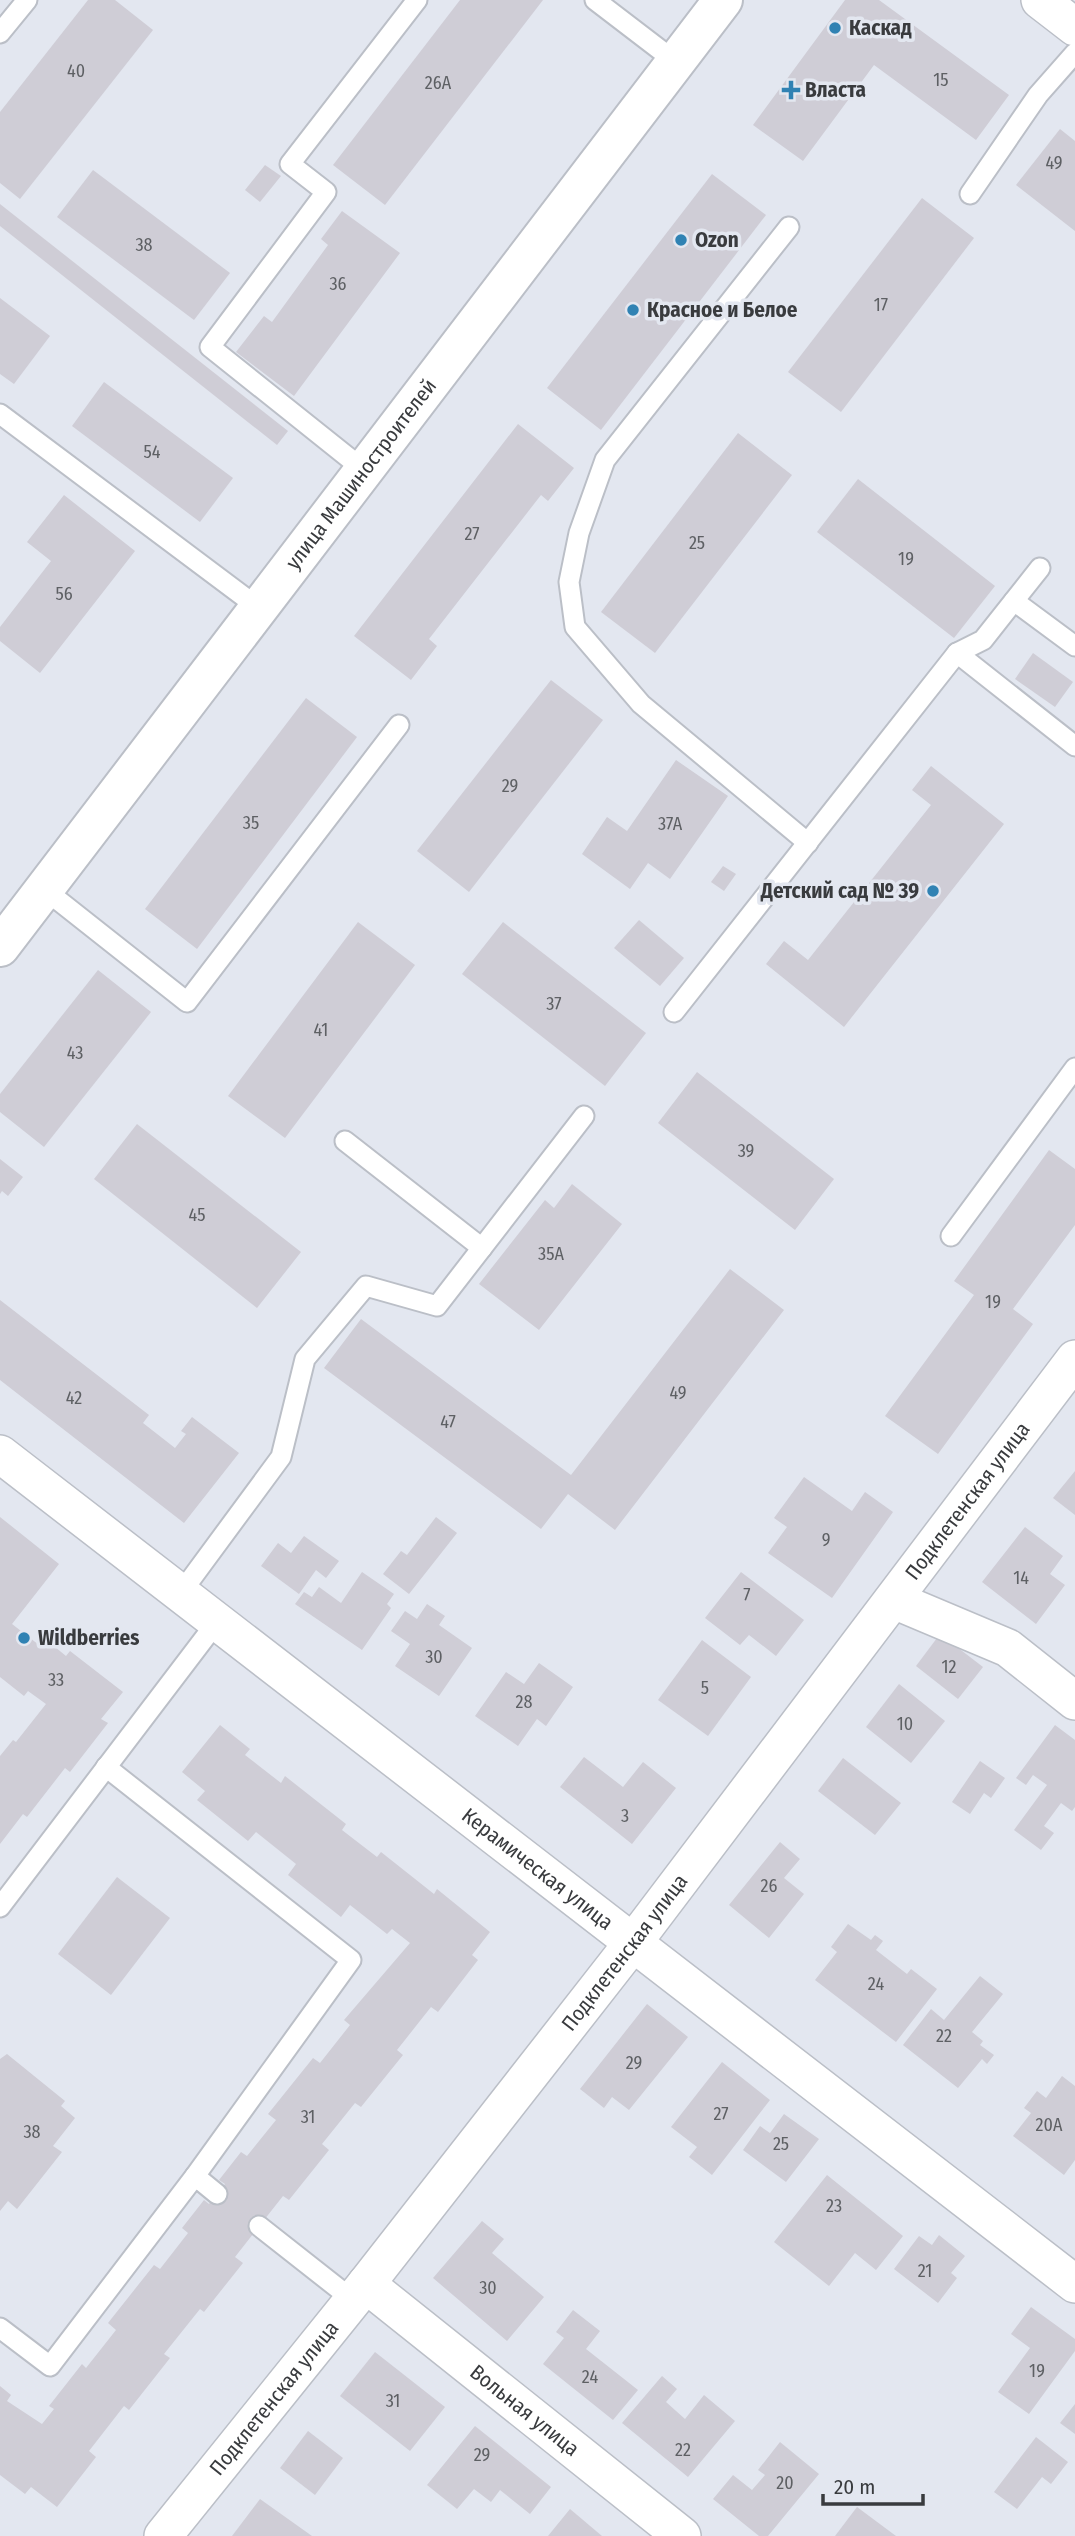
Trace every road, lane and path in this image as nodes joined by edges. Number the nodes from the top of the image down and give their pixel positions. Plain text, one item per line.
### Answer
1 (27, 0) edge
2 (416, 0) edge
3 (595, 0) edge
4 (723, 0) edge
5 (1040, 0) edge
6 (1075, 27) edge
7 (0, 33) edge
8 (1075, 52) edge
9 (676, 62) junction
10 (970, 194) dead end
11 (789, 226) dead end
12 (0, 414) edge
13 (364, 470) junction
14 (1040, 568) dead end
15 (1014, 601) junction
16 (259, 608) junction
17 (1075, 646) edge
18 (957, 653) junction
19 (399, 724) dead end
20 (1075, 746) edge
21 (808, 843) junction
22 (44, 889) junction
23 (0, 947) edge
24 (674, 1012) dead end
25 (1075, 1068) edge
26 (584, 1116) dead end
27 (345, 1141) dead end
28 (951, 1236) dead end
29 (482, 1248) junction
30 (1075, 1359) edge
31 (0, 1454) edge
32 (180, 1594) junction
33 (894, 1600) junction
34 (216, 1623) junction
35 (1075, 1701) edge
36 (106, 1767) junction
37 (0, 1907) edge
38 (632, 1944) junction
39 (195, 2176) junction
40 (217, 2194) dead end
41 (259, 2227) dead end
42 (1075, 2284) edge
43 (359, 2292) junction
44 (0, 2328) edge
45 (163, 2536) edge
46 (682, 2536) edge

1 - 7 lane
2 - 13 lane
3 - 9 lane
4 - 9 street, улица Машиностроителей
5 - 6 street
8 - 10 lane
9 - 13 street, улица Машиностроителей
11 - 21 lane
12 - 16 lane
13 - 16 street, улица Машиностроителей
14 - 15 lane
15 - 17 lane
15 - 18 lane
16 - 22 street, улица Машиностроителей
18 - 20 lane
18 - 21 lane
19 - 22 lane
21 - 24 lane
22 - 23 street, улица Машиностроителей
25 - 28 lane
26 - 29 lane
27 - 29 lane
29 - 32 lane
30 - 33 street, Подклетенская улица
31 - 32 street, Керамическая улица
32 - 34 street, Керамическая улица
33 - 35 street
33 - 38 street, Подклетенская улица
34 - 36 lane
34 - 38 street, Керамическая улица
36 - 37 lane
36 - 39 lane
38 - 42 street, Керамическая улица
38 - 43 street, Подклетенская улица
39 - 40 lane
39 - 44 lane
41 - 43 lane
43 - 45 street, Подклетенская улица
43 - 46 street, Вольная улица

